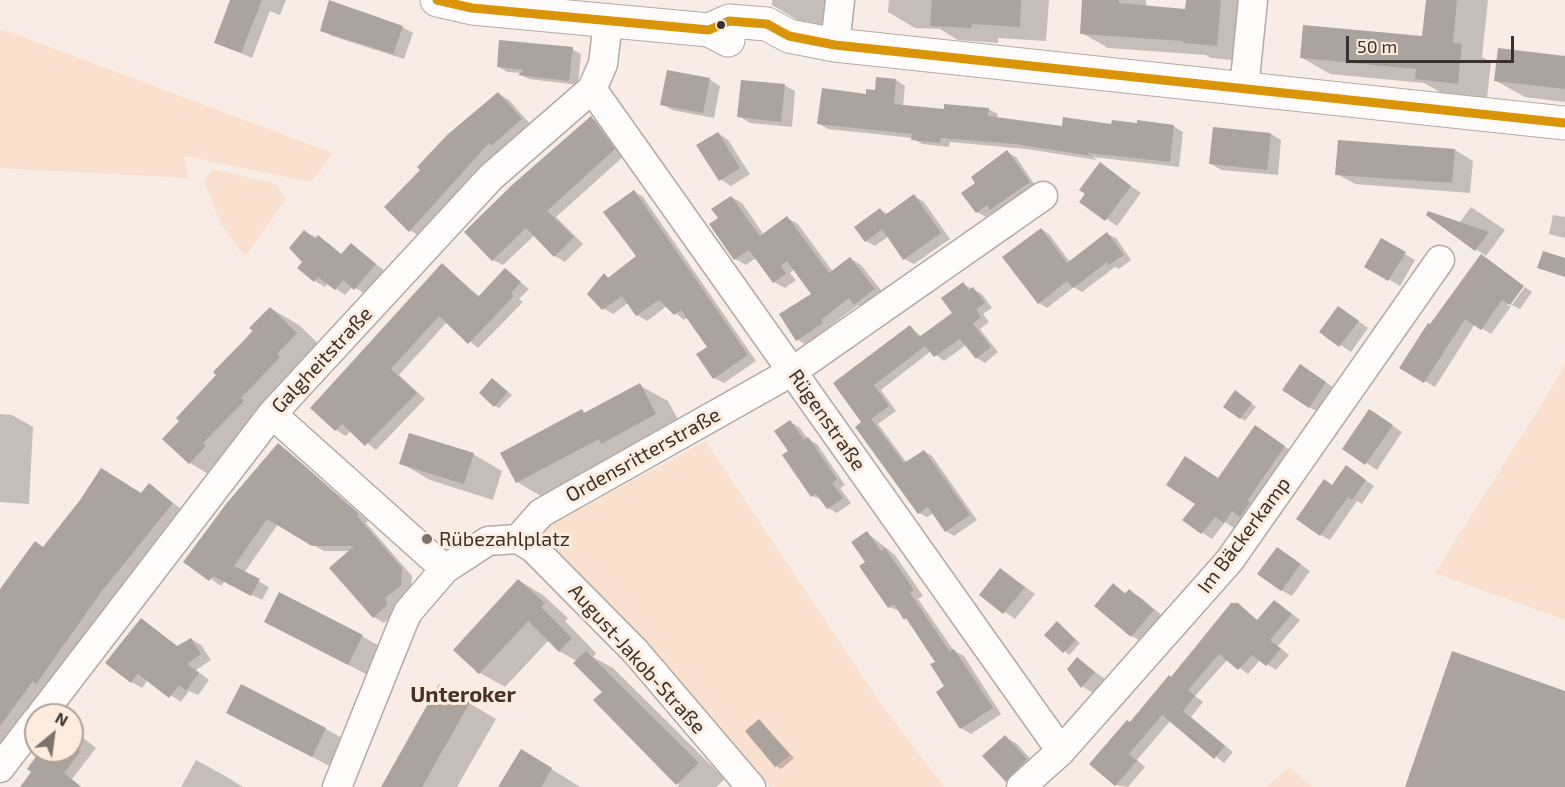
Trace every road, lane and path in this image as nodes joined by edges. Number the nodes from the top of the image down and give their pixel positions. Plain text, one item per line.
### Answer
1 (437, 0) edge
2 (840, 0) edge
3 (1252, 0) edge
4 (608, 22) junction
5 (835, 45) junction
6 (592, 89) junction
7 (1244, 89) junction
8 (1565, 123) edge
9 (1043, 196) dead end
10 (1440, 260) dead end
11 (793, 371) junction
12 (272, 414) junction
13 (518, 539) junction
14 (445, 569) junction
15 (50, 703) edge
16 (24, 737) edge
17 (1061, 751) junction
18 (0, 768) edge
19 (337, 787) edge
20 (750, 787) edge
21 (1021, 787) edge

1 - 4 main road
2 - 5 street
3 - 7 street
4 - 5 main road
4 - 6 street, Galgheitstraße
5 - 7 main road
6 - 11 street, Rügenstraße
6 - 12 street, Galgheitstraße
7 - 8 main road
9 - 11 street, Ordensritterstraße
10 - 17 street, Im Bäckerkamp
11 - 13 street, Ordensritterstraße
11 - 17 street, Rügenstraße
12 - 14 street
12 - 15 street, Galgheitstraße
13 - 14 street
13 - 20 street, August-Jakob-Straße
14 - 19 street
16 - 18 street
17 - 21 street, Im Bäckerkamp

